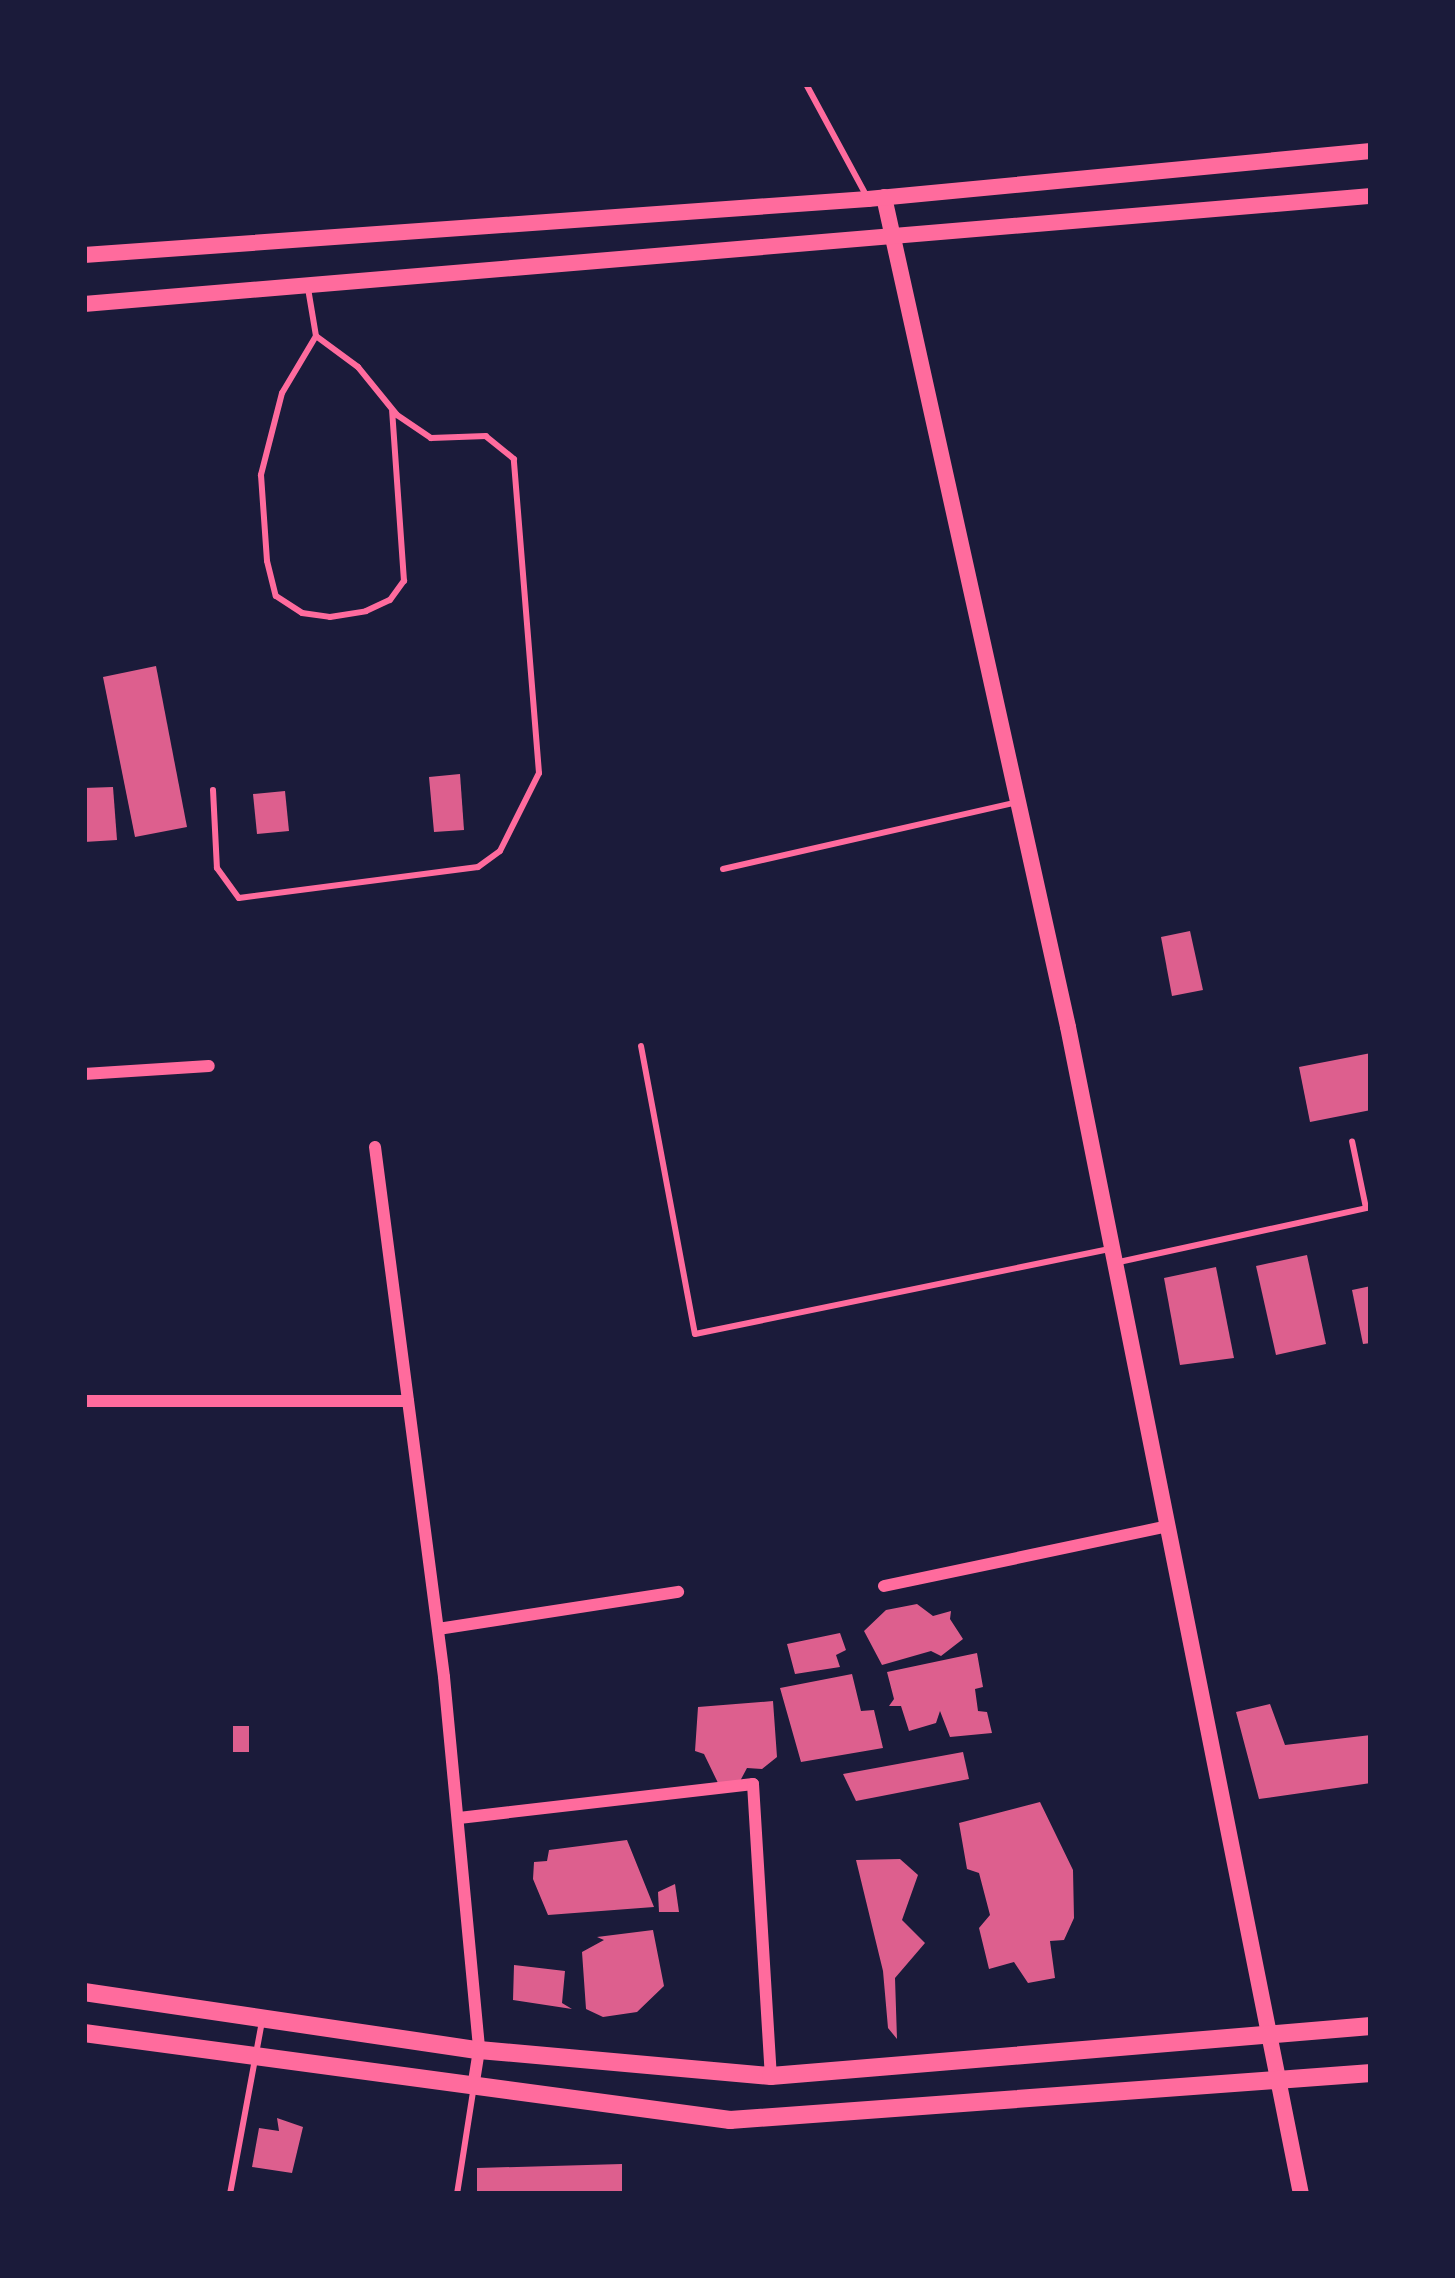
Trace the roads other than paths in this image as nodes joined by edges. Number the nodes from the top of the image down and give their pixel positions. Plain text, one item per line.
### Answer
1 (806, 84) edge
2 (1371, 151) edge
3 (1371, 196) edge
4 (876, 198) junction
5 (893, 237) junction
6 (84, 255) edge
7 (308, 288) junction
8 (84, 304) edge
9 (316, 336) junction
10 (392, 409) junction
11 (213, 790) dead end
12 (1018, 802) junction
13 (723, 869) dead end
14 (640, 1046) dead end
15 (209, 1066) dead end
16 (84, 1074) edge
17 (1352, 1141) dead end
18 (375, 1147) dead end
19 (1114, 1256) junction
20 (84, 1401) edge
21 (408, 1401) junction
22 (1168, 1526) junction
23 (884, 1586) dead end
24 (678, 1592) dead end
25 (438, 1629) junction
26 (459, 1818) junction
27 (84, 1992) edge
28 (262, 2020) junction
29 (1371, 2026) edge
30 (1269, 2031) junction
31 (84, 2033) edge
32 (479, 2050) junction
33 (255, 2060) junction
34 (1371, 2073) edge
35 (771, 2076) junction
36 (1280, 2084) junction
37 (473, 2088) junction
38 (230, 2194) edge
39 (457, 2194) edge
40 (1301, 2194) edge

1 - 4 lane
2 - 4 street
3 - 5 street
4 - 5 street
4 - 6 street
5 - 7 street
5 - 12 street
7 - 8 street
7 - 9 lane
9 - 10 lane
9 - 10 lane
10 - 11 lane
12 - 13 lane
12 - 19 street
14 - 19 lane
15 - 16 street
17 - 19 lane
18 - 21 street
19 - 22 street
20 - 21 street
21 - 25 street
22 - 23 street
22 - 30 street
24 - 25 street
25 - 26 street
26 - 32 street
26 - 35 street
27 - 28 main road
28 - 32 main road
28 - 33 lane
29 - 30 main road
30 - 35 main road
30 - 36 street
31 - 33 main road
32 - 35 main road
32 - 37 street
33 - 37 main road
33 - 38 lane
34 - 36 main road
36 - 37 main road
36 - 40 street
37 - 39 lane

